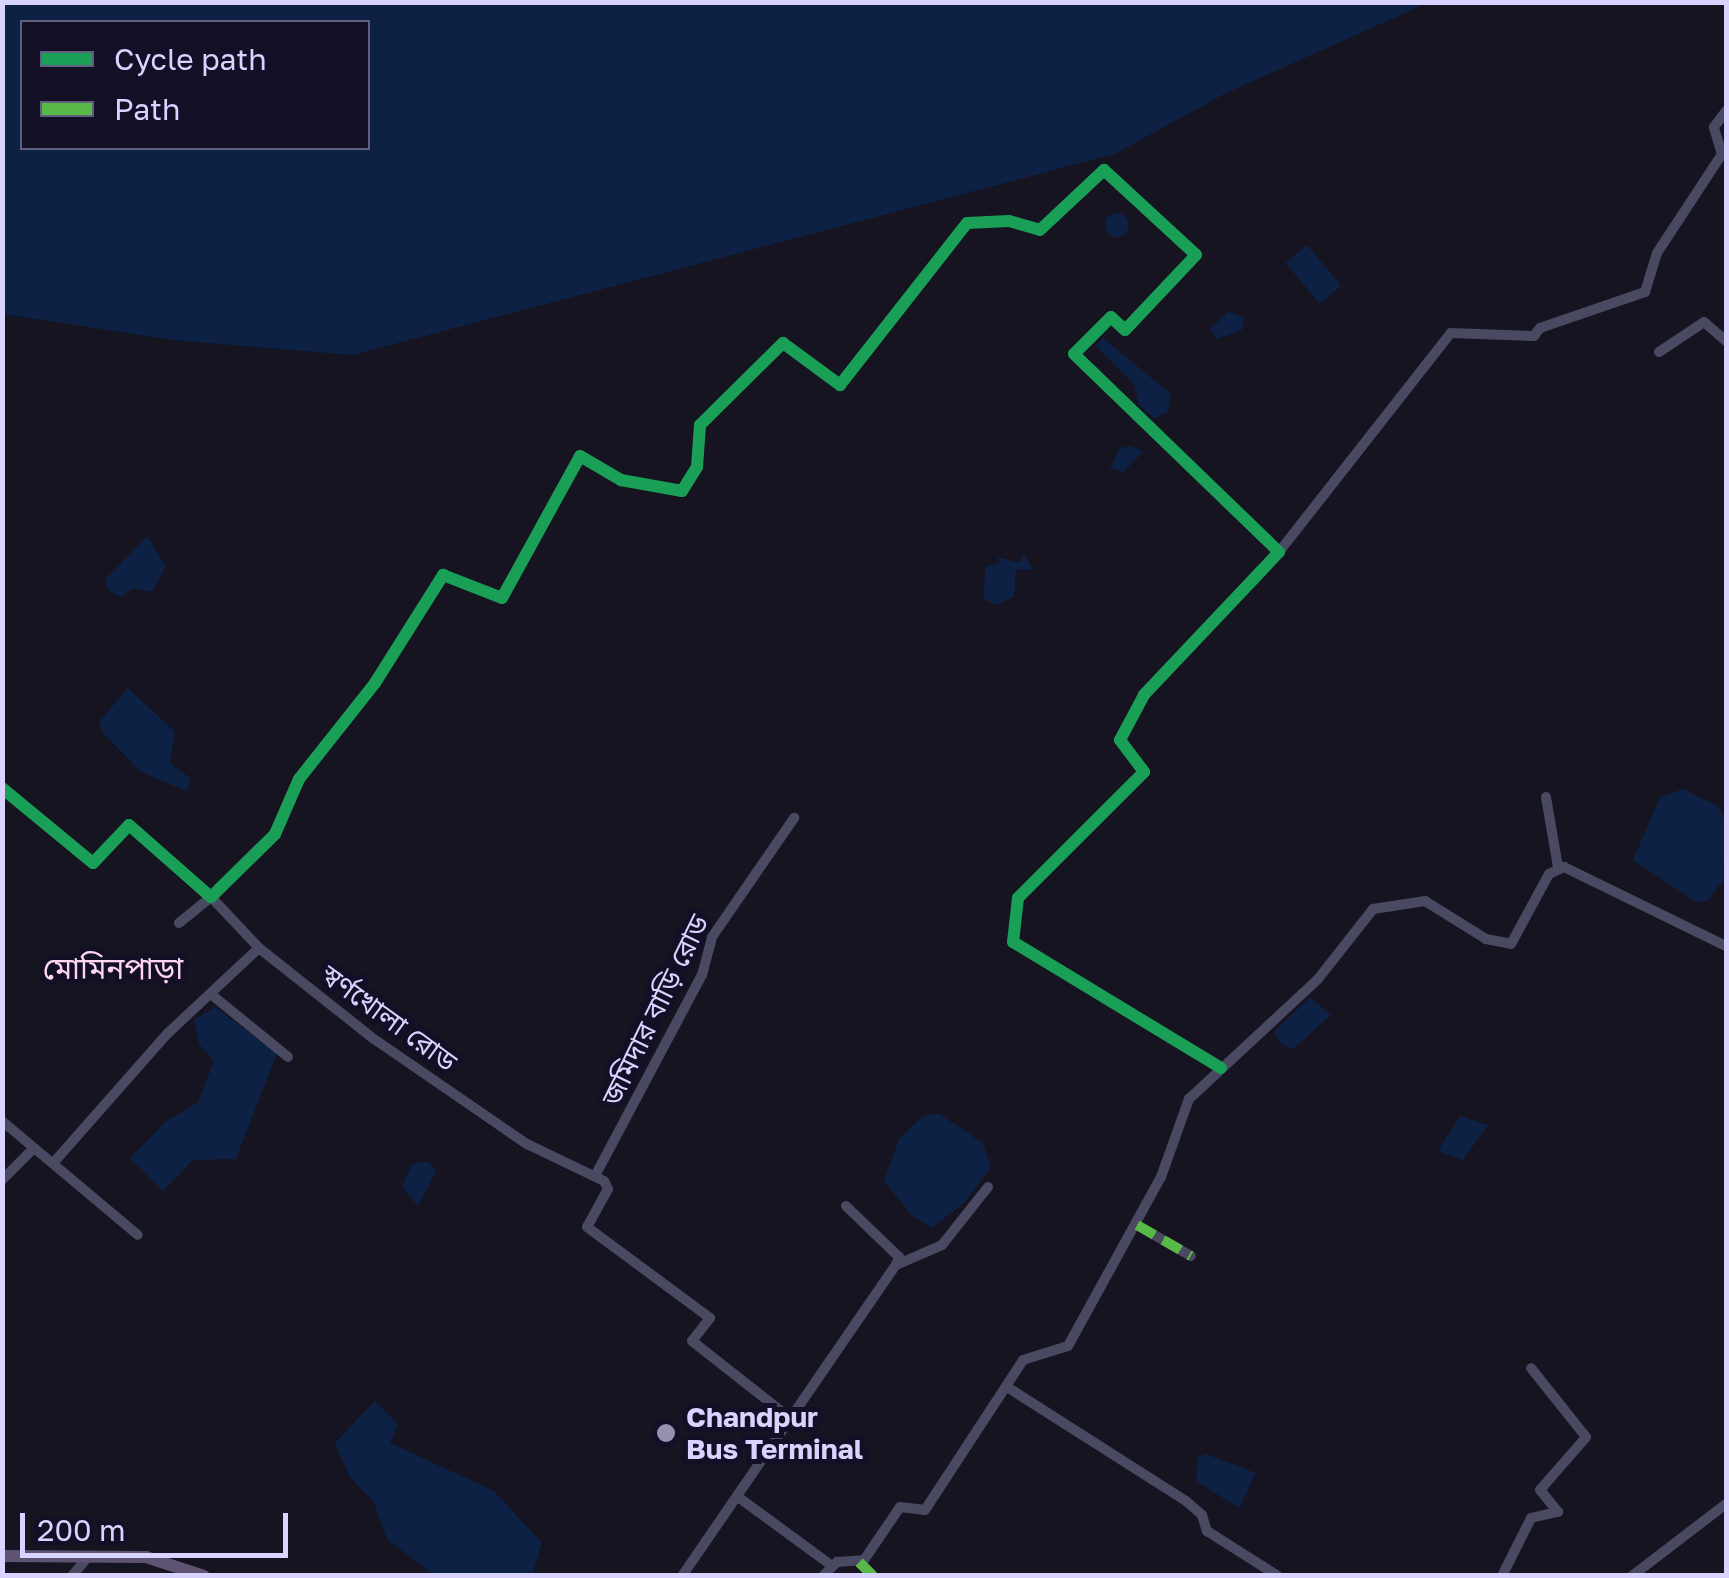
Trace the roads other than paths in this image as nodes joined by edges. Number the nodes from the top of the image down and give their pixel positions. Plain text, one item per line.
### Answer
1 (1726, 110) edge
2 (1726, 341) edge
3 (1659, 352) dead end
4 (1279, 552) junction
5 (2, 788) edge
6 (1546, 797) dead end
7 (794, 818) dead end
8 (1558, 867) junction
9 (212, 898) junction
10 (179, 924) dead end
11 (1726, 946) edge
12 (258, 948) junction
13 (212, 996) junction
14 (288, 1056) dead end
15 (1221, 1068) junction
16 (2, 1120) edge
17 (31, 1150) junction
18 (56, 1160) junction
19 (595, 1176) junction
20 (2, 1180) edge
21 (988, 1187) dead end
22 (846, 1206) dead end
23 (1137, 1225) junction
24 (138, 1236) dead end
25 (1191, 1256) dead end
26 (896, 1265) junction
27 (1531, 1368) dead end
28 (1006, 1387) junction
29 (791, 1419) junction
30 (738, 1497) junction
31 (1726, 1504) edge
32 (2, 1556) edge
33 (88, 1556) junction
34 (859, 1562) junction
35 (831, 1565) junction
36 (872, 1575) edge
37 (72, 1576) edge
38 (204, 1576) edge
39 (682, 1576) edge
40 (823, 1576) edge
41 (1278, 1576) edge
42 (1502, 1576) edge
43 (1632, 1576) edge

1 - 4 street
2 - 3 street
4 - 9 street
4 - 15 street
5 - 9 street, স্বর্ণখোলা রোড
6 - 8 street
7 - 19 street, জমিদার বাড়ি রোড
8 - 11 street
8 - 15 street
9 - 10 street
9 - 12 street, স্বর্ণখোলা রোড
12 - 13 street
12 - 19 street, স্বর্ণখোলা রোড
13 - 14 street
13 - 18 street
15 - 23 street
16 - 17 street
17 - 18 street
17 - 20 street
18 - 24 street
19 - 29 street
21 - 26 street
22 - 26 street
23 - 25 street
23 - 28 street
26 - 29 street
27 - 42 street
28 - 34 street
28 - 41 street
29 - 30 street
30 - 35 street
30 - 39 street
31 - 43 street
32 - 33 main road
33 - 37 street
33 - 38 main road
34 - 35 street
34 - 36 street
35 - 40 street

